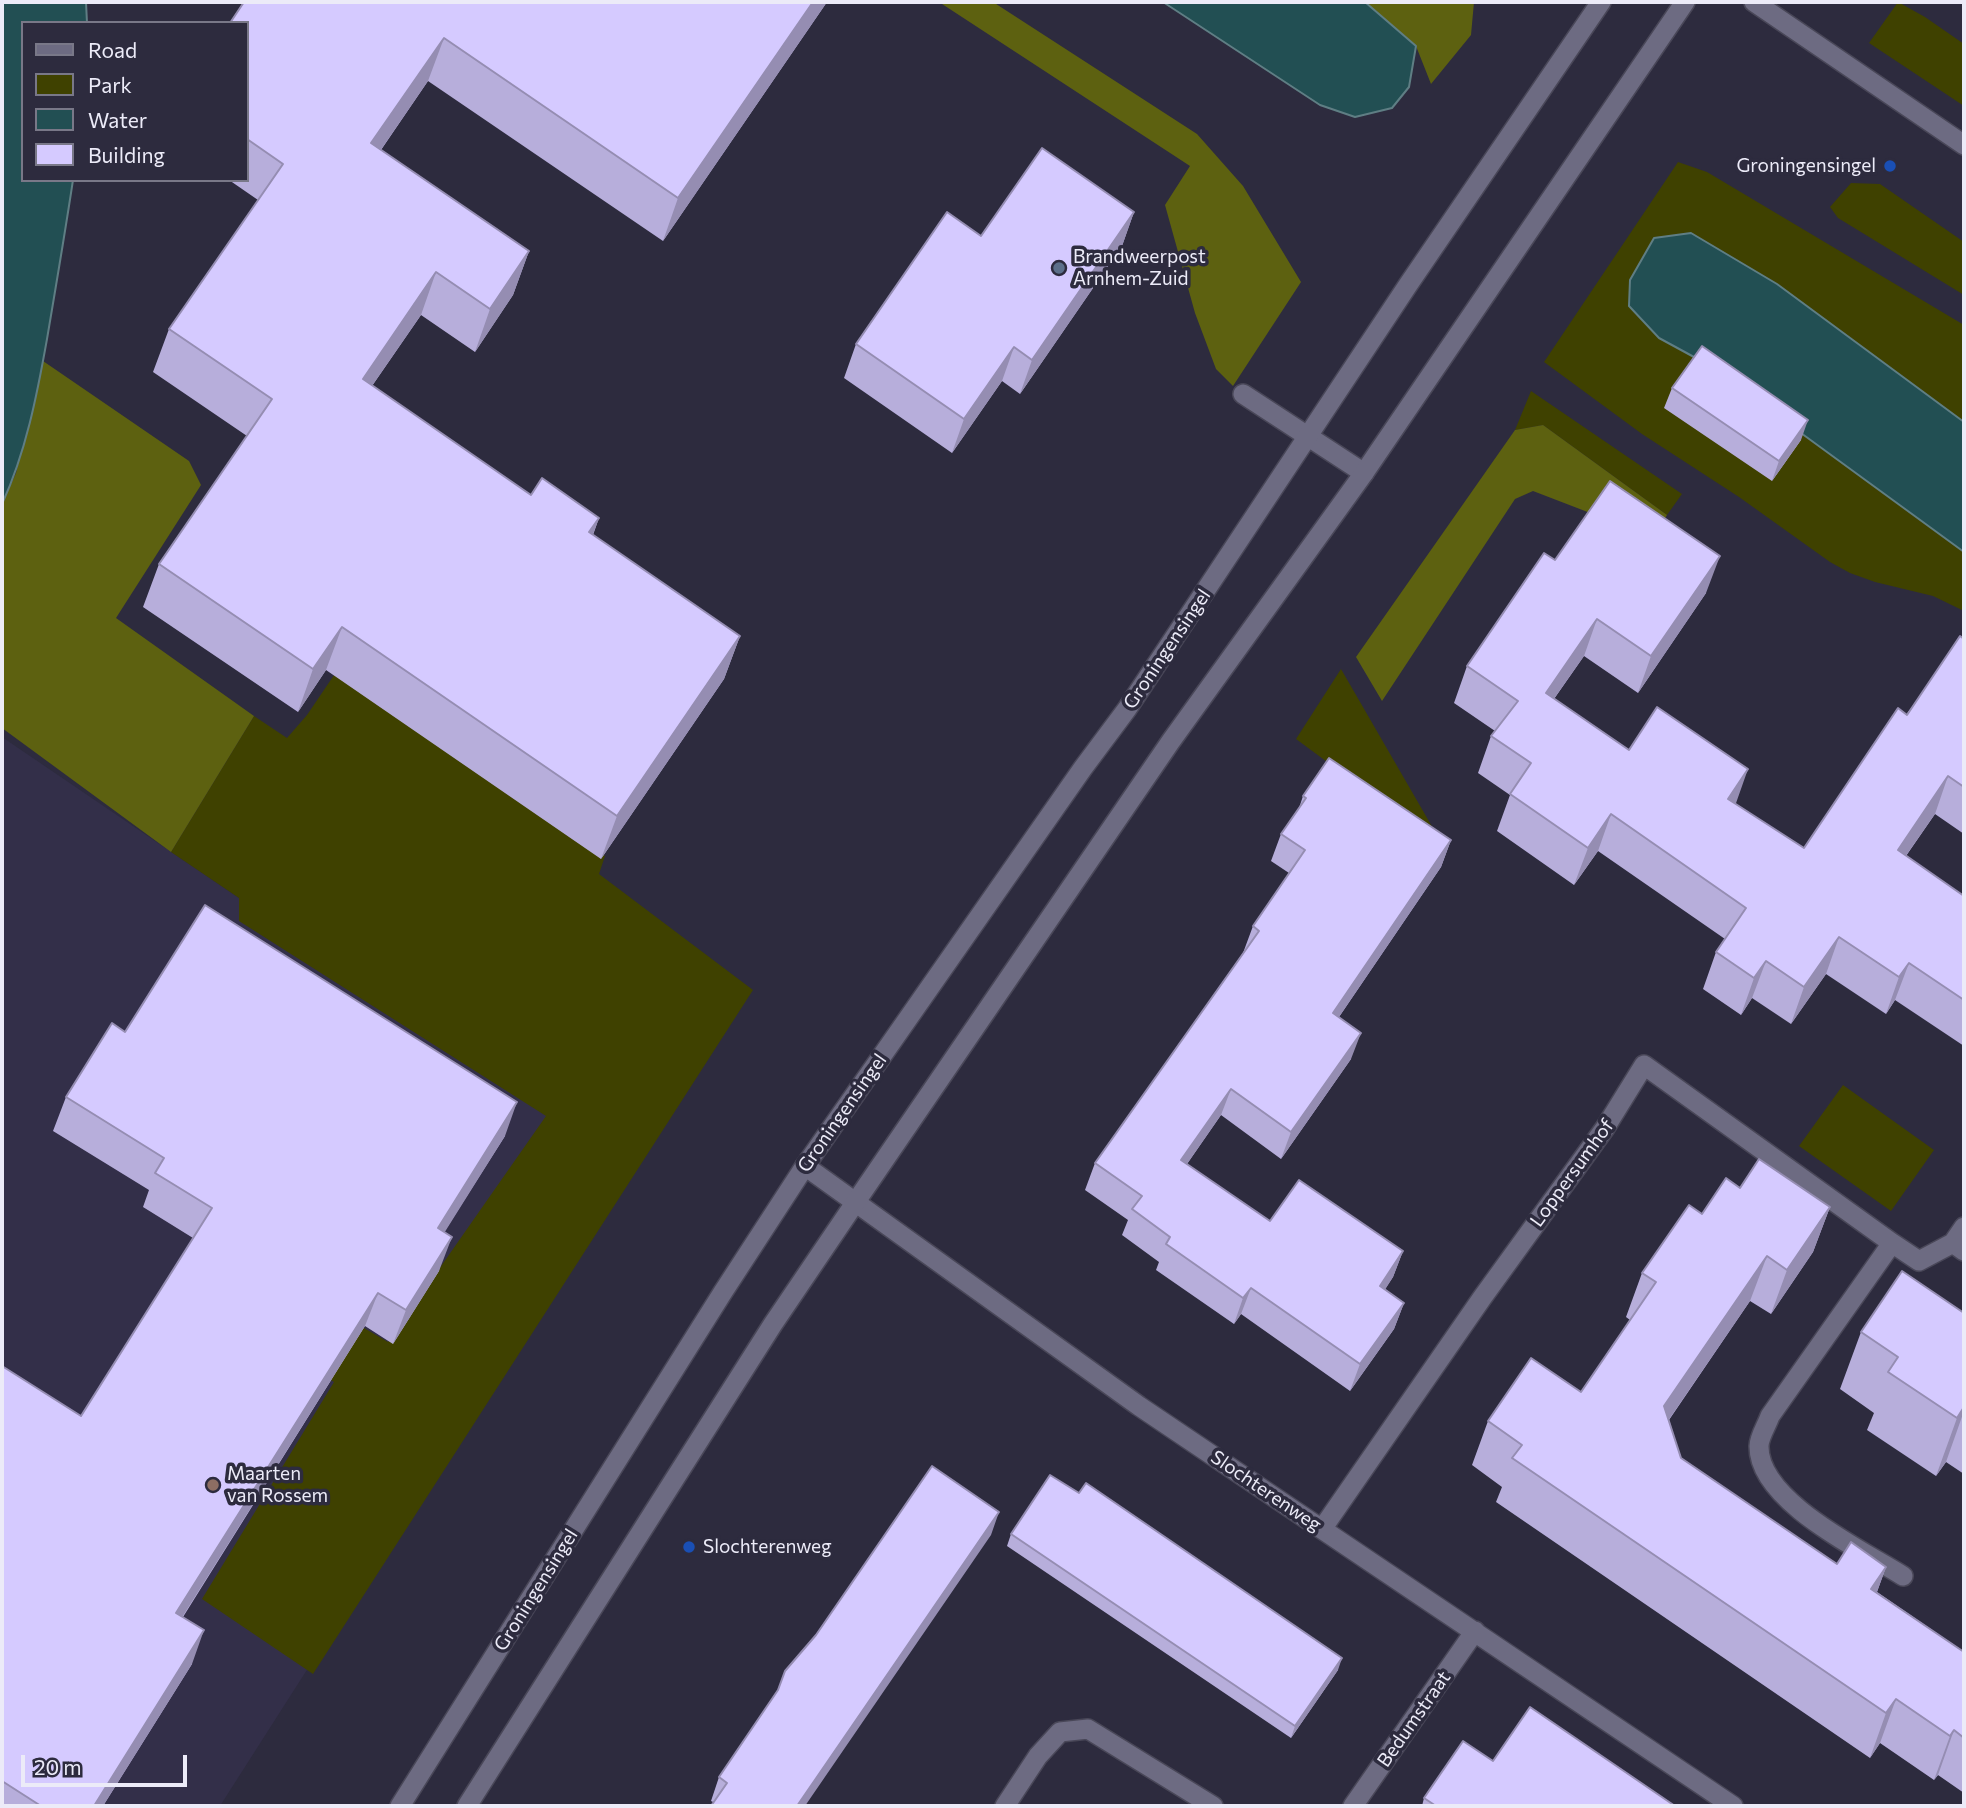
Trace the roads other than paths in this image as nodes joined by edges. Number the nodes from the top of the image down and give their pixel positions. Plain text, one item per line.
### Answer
1 (1601, 2) edge
2 (1685, 2) edge
3 (1754, 2) edge
4 (1964, 145) edge
5 (1243, 394) dead end
6 (1308, 436) junction
7 (1364, 473) junction
8 (805, 1166) junction
9 (855, 1203) junction
10 (1961, 1241) edge
11 (1892, 1243) junction
12 (1322, 1529) junction
13 (1903, 1576) dead end
14 (1475, 1631) junction
15 (400, 1806) edge
16 (467, 1806) edge
17 (1005, 1806) edge
18 (1213, 1806) edge
19 (1353, 1806) edge
20 (1733, 1806) edge

1 - 6 street, Groningensingel
2 - 7 street
3 - 4 street
5 - 6 street
6 - 7 street
6 - 8 street, Groningensingel
7 - 9 street
8 - 9 street, Slochterenweg
8 - 15 street, Groningensingel
9 - 12 street, Slochterenweg
9 - 16 street
10 - 11 street, Loppersumhof
11 - 12 street, Loppersumhof
11 - 13 street
12 - 14 street, Slochterenweg
14 - 19 street, Bedumstraat
14 - 20 street, Slochterenweg
17 - 18 street

